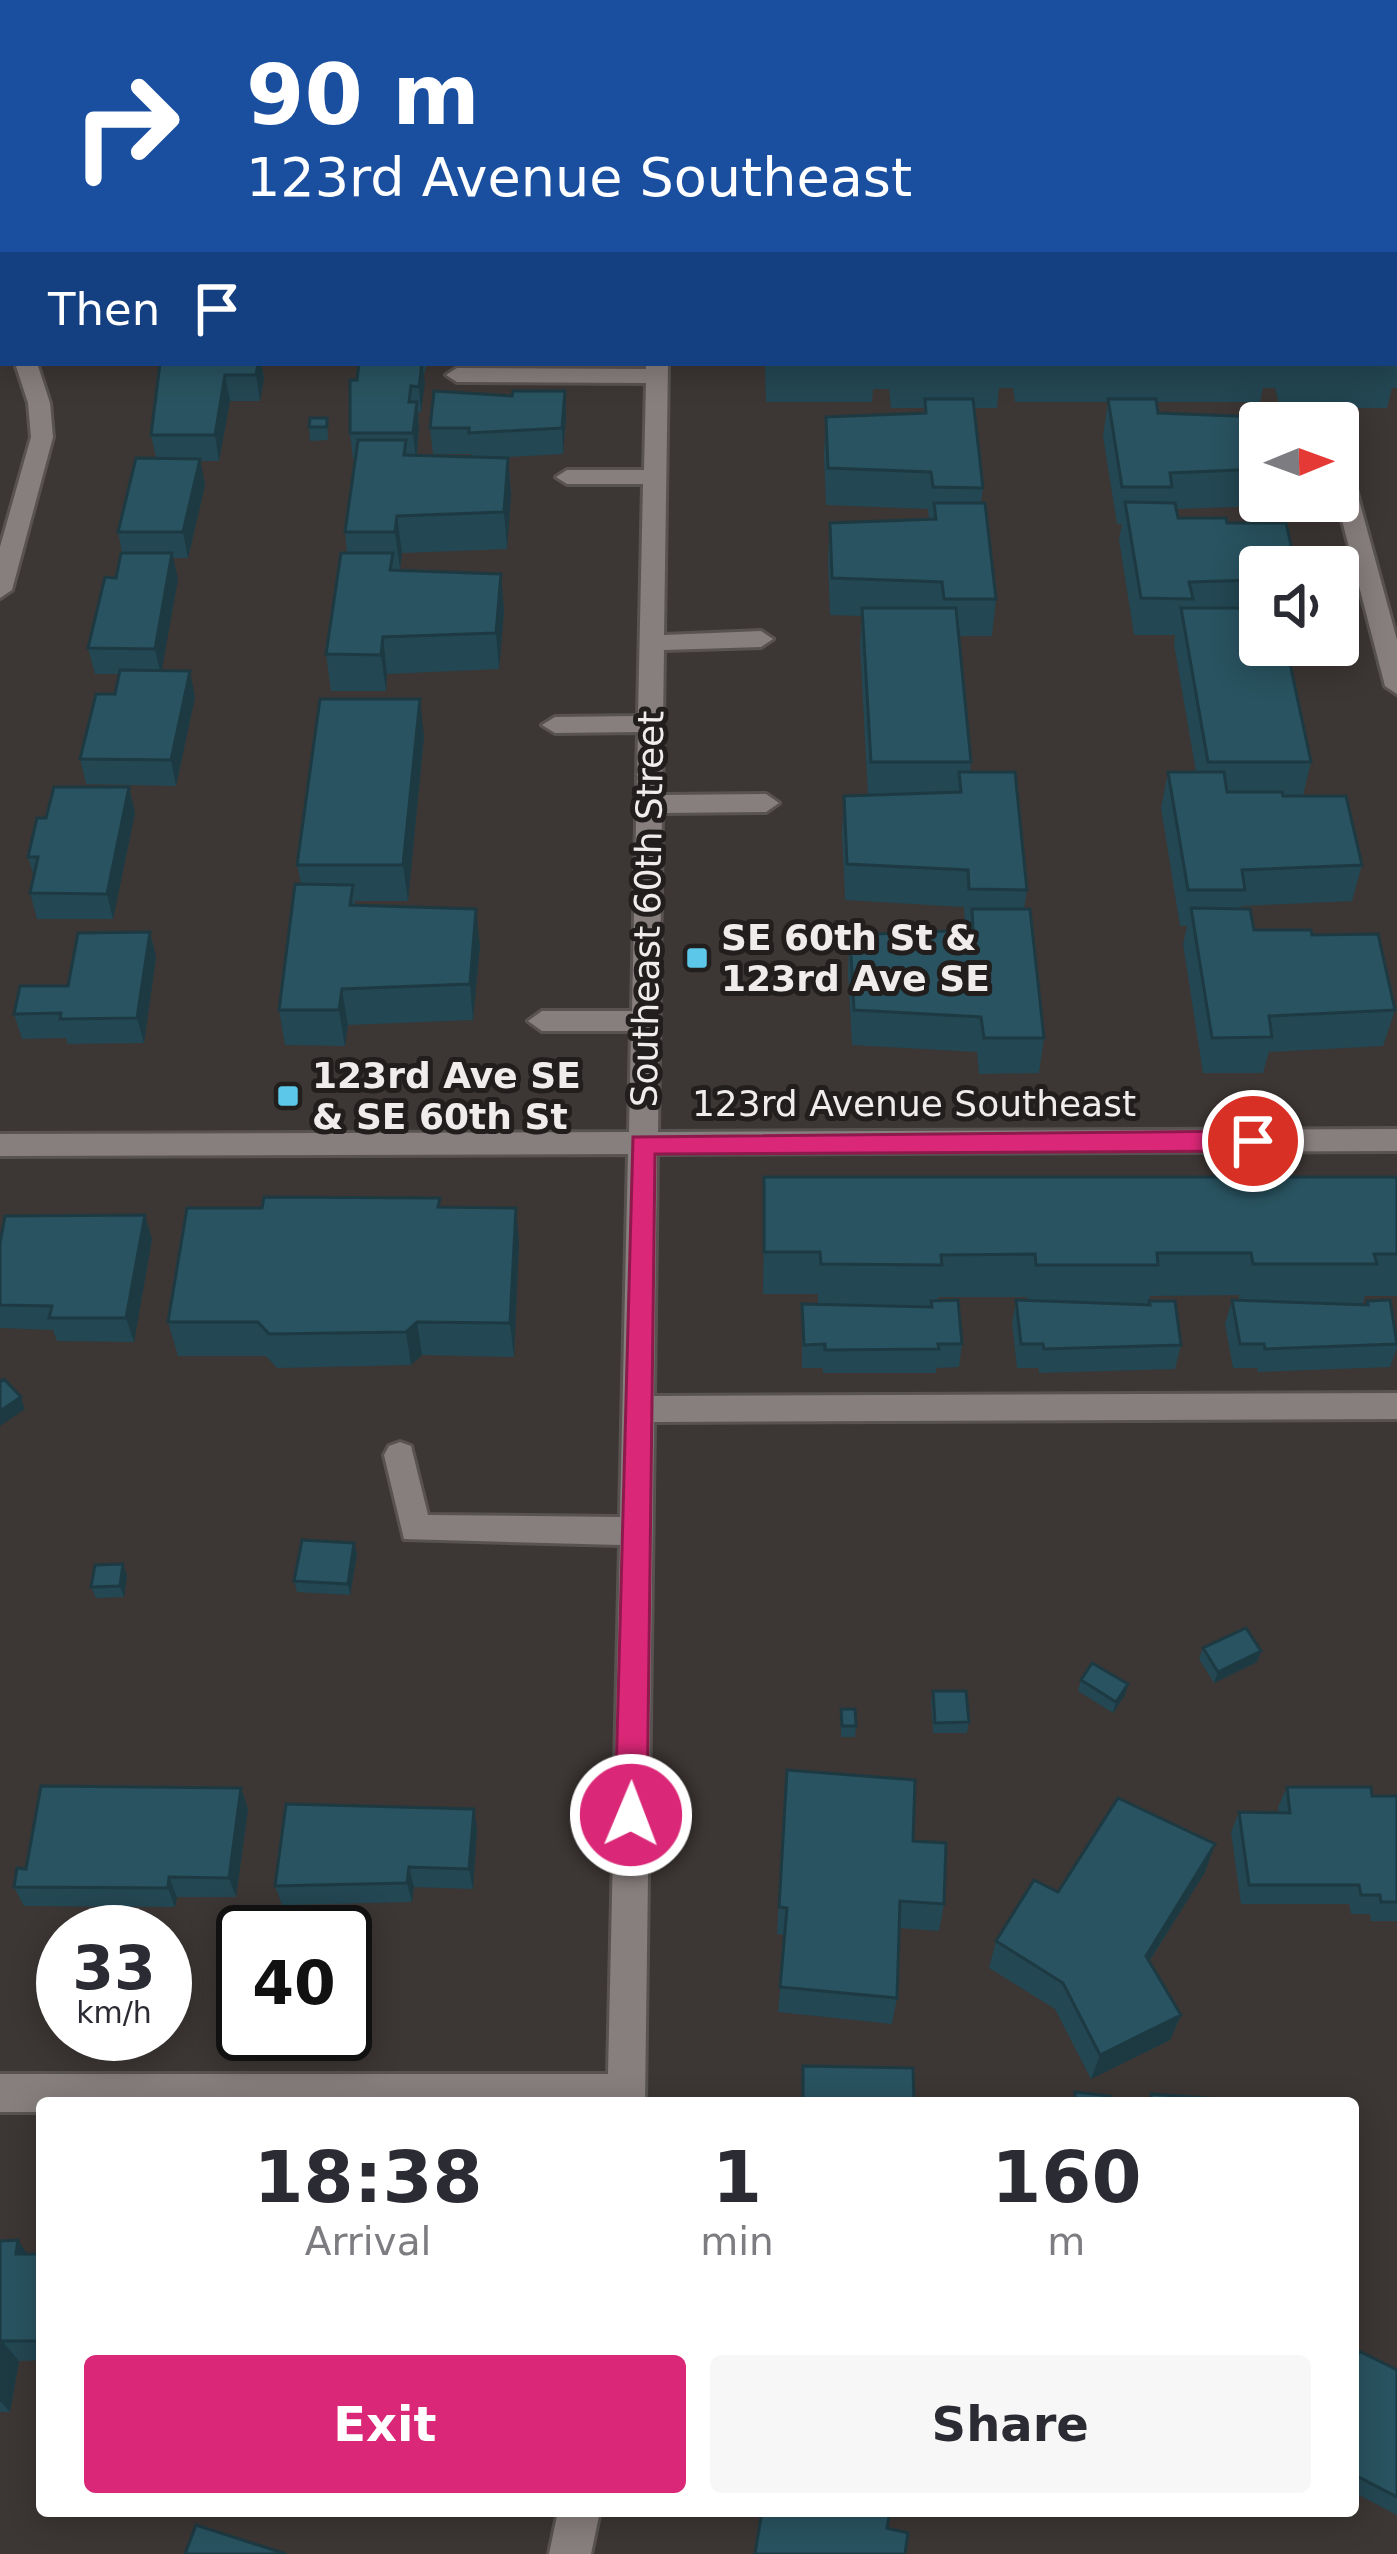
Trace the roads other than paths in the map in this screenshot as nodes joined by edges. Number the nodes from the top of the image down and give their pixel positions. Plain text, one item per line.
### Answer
1 (27, 366) edge
2 (657, 370) edge
3 (458, 375) dead end
4 (567, 477) dead end
5 (655, 477) junction
6 (1356, 522) edge
7 (0, 590) edge
8 (1389, 621) edge
9 (761, 639) dead end
10 (652, 643) junction
11 (1397, 686) edge
12 (651, 724) junction
13 (555, 725) dead end
14 (766, 802) dead end
15 (649, 804) junction
16 (542, 1021) dead end
17 (645, 1021) junction
18 (1397, 1140) edge
19 (642, 1144) junction
20 (0, 1145) edge
21 (1397, 1406) edge
22 (637, 1409) junction
23 (400, 1455) dead end
24 (635, 1531) junction
25 (0, 2093) edge
26 (502, 2097) edge
27 (627, 2097) edge
28 (578, 2517) edge
29 (570, 2554) edge

1 - 7 street
2 - 3 street
2 - 5 street, Southeast 60th Street
4 - 5 street
5 - 10 street, Southeast 60th Street
6 - 8 street
8 - 11 street
9 - 10 street
10 - 12 street, Southeast 60th Street
12 - 13 street
12 - 15 street, Southeast 60th Street
14 - 15 street
15 - 17 street, Southeast 60th Street
16 - 17 street
17 - 19 street, Southeast 60th Street
18 - 19 street, 123rd Avenue Southeast
19 - 20 street, 123rd Avenue Southeast
19 - 22 street, Southeast 60th Street
21 - 22 street
22 - 24 street, Southeast 60th Street
23 - 24 street
24 - 27 street, Southeast 60th Street
25 - 26 street
28 - 29 street

